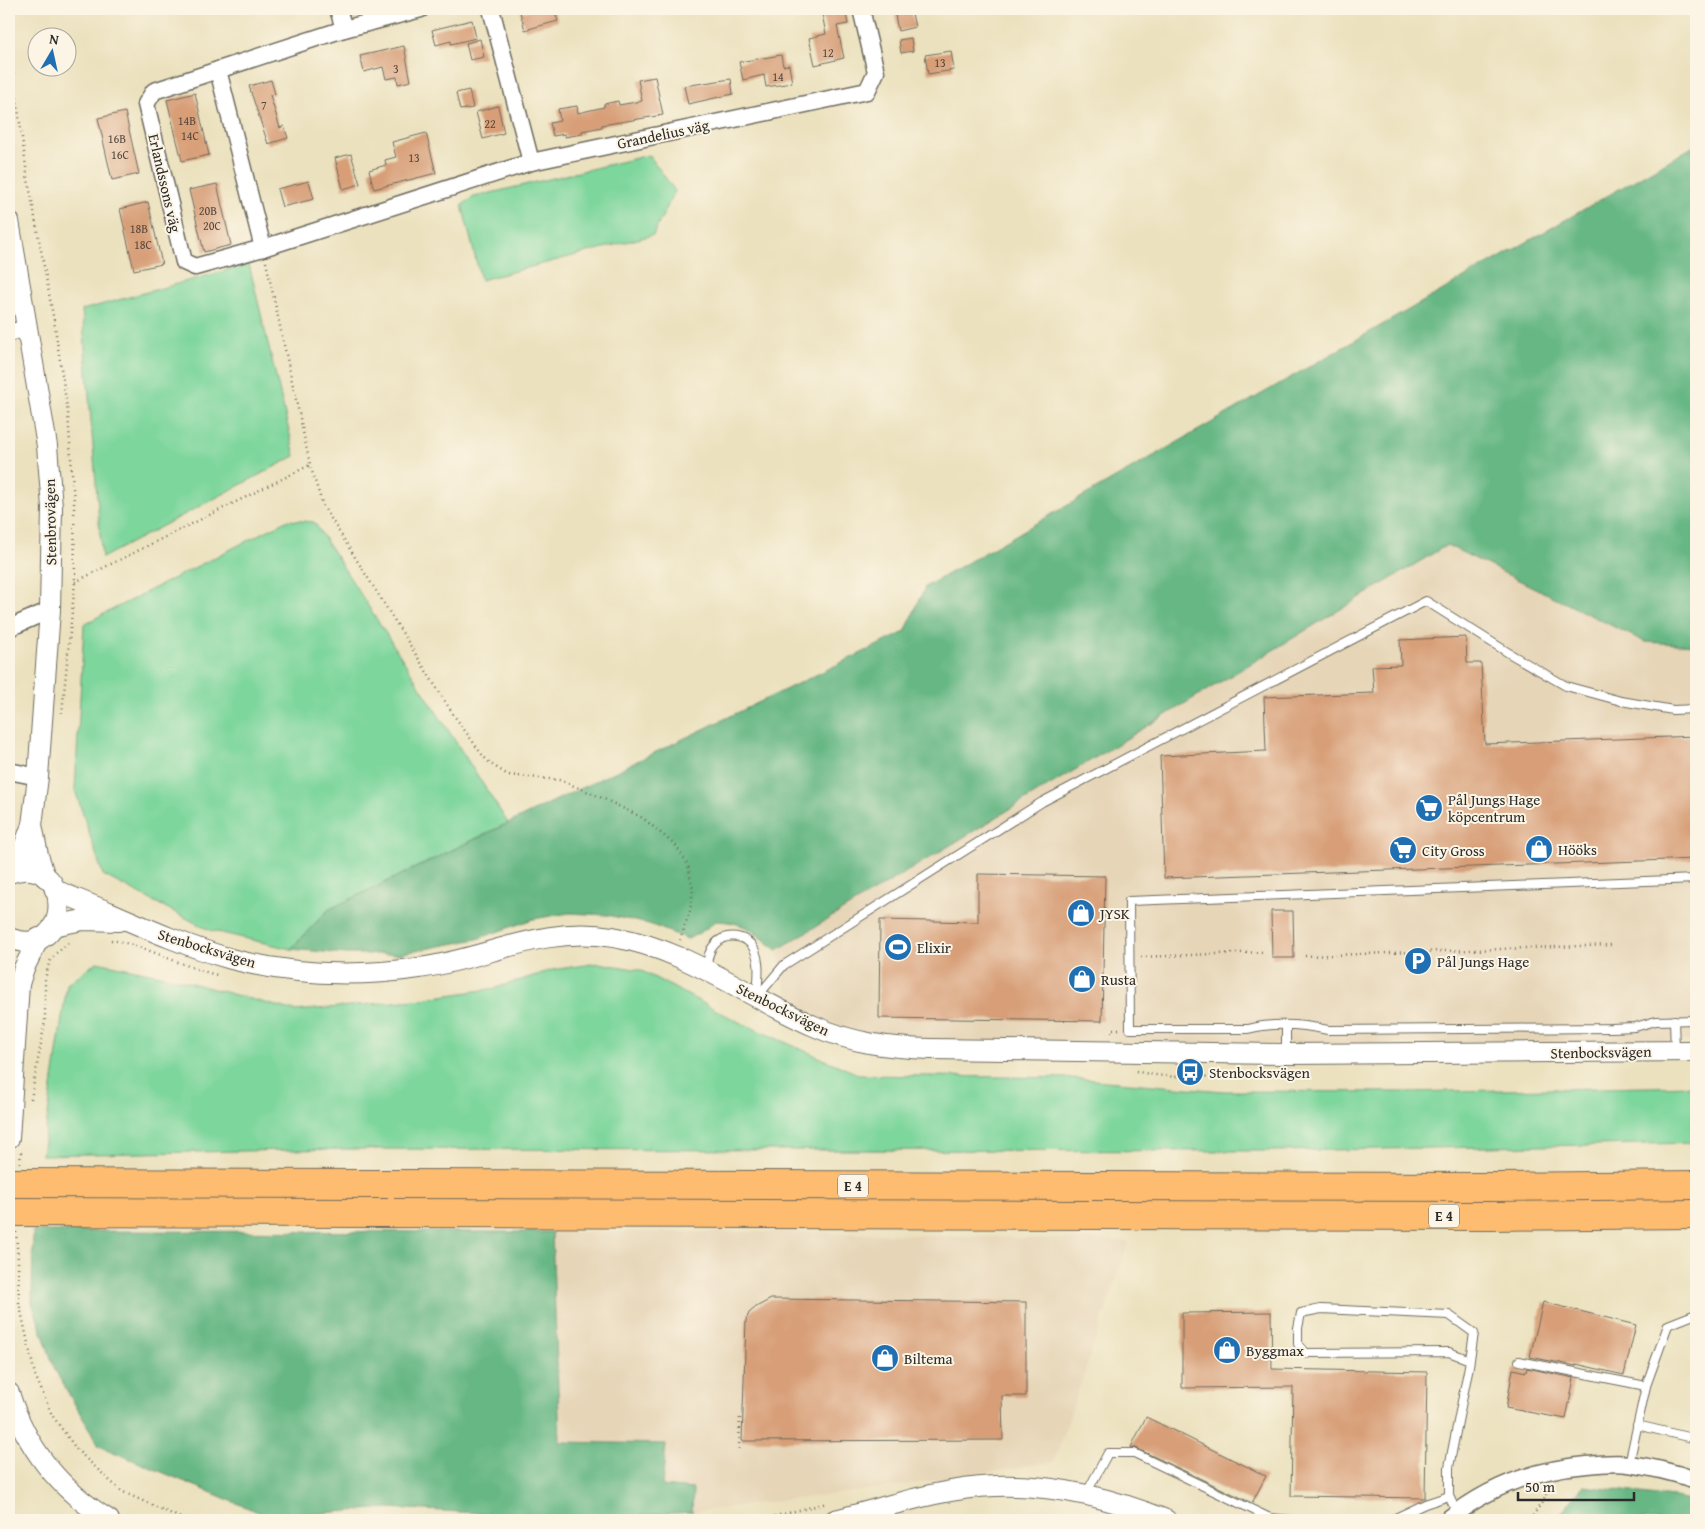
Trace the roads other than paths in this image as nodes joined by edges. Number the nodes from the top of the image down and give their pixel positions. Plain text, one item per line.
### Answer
1 (338, 9) edge
2 (421, 9) edge
3 (491, 9) edge
4 (862, 9) edge
5 (404, 11) edge
6 (344, 29) junction
7 (218, 70) junction
8 (530, 162) junction
9 (9, 221) edge
10 (263, 248) junction
11 (18, 331) edge
12 (50, 610) junction
13 (13, 624) edge
14 (1696, 710) edge
15 (9, 771) edge
16 (38, 777) junction
17 (32, 826) junction
18 (9, 873) edge
19 (1696, 879) edge
20 (50, 883) junction
21 (131, 922) junction
22 (46, 932) junction
23 (9, 938) edge
24 (9, 946) edge
25 (707, 971) junction
26 (19, 984) junction
27 (757, 997) junction
28 (1674, 1020) junction
29 (1696, 1020) edge
30 (13, 1024) edge
31 (1286, 1025) junction
32 (1676, 1051) junction
33 (1696, 1051) edge
34 (1286, 1054) junction
35 (9, 1138) edge
36 (9, 1183) edge
37 (1696, 1184) edge
38 (1696, 1214) edge
39 (12, 1222) edge
40 (1696, 1314) edge
41 (1470, 1360) junction
42 (1520, 1361) dead end
43 (1646, 1386) junction
44 (9, 1393) edge
45 (1638, 1424) junction
46 (1696, 1439) edge
47 (1629, 1464) junction
48 (1696, 1480) edge
49 (1086, 1494) junction
50 (1448, 1496) junction
51 (1452, 1516) edge
52 (109, 1520) edge
53 (835, 1520) edge
54 (1166, 1520) edge
55 (1292, 1520) edge
56 (1391, 1520) edge

1 - 6 street
2 - 5 street, Erlandssons väg
3 - 8 street
4 - 8 street, Grandelius väg
5 - 6 street, Erlandssons väg
6 - 7 street, Erlandssons väg
7 - 10 street
7 - 10 street, Erlandssons väg
8 - 10 street, Erlandssons väg
9 - 11 street, Stenbrovägen
11 - 12 street, Stenbrovägen
12 - 13 street
12 - 16 street, Stenbrovägen
14 - 27 lane
15 - 16 street
16 - 17 street, Stenbrovägen
17 - 18 street, Stenbrovägen
17 - 20 street, Stenbrovägen
18 - 20 street, Stenbrovägen
19 - 31 lane
20 - 21 street, Stenbocksvägen
20 - 22 street, Stenbrovägen
21 - 22 street, Stenbocksvägen
21 - 25 street, Stenbocksvägen
22 - 23 street
22 - 26 street, Stenbrovägen
24 - 26 street, Stenbrovägen
25 - 27 street, Stenbocksvägen
25 - 27 lane
26 - 30 street, Stenbrovägen
27 - 34 street, Stenbocksvägen
28 - 29 lane
28 - 31 lane
28 - 32 lane
30 - 35 street, Stenbrovägen
31 - 34 lane
32 - 33 street, Stenbocksvägen
32 - 34 street, Stenbocksvägen
36 - 37 highway, E 4
38 - 39 highway, E 4
40 - 43 lane
41 - 41 lane
41 - 50 lane
42 - 43 lane
43 - 45 lane
44 - 52 street
45 - 46 lane
45 - 47 lane
47 - 48 street
47 - 51 street
49 - 53 street
49 - 54 street
49 - 55 lane
50 - 51 lane
50 - 56 lane

